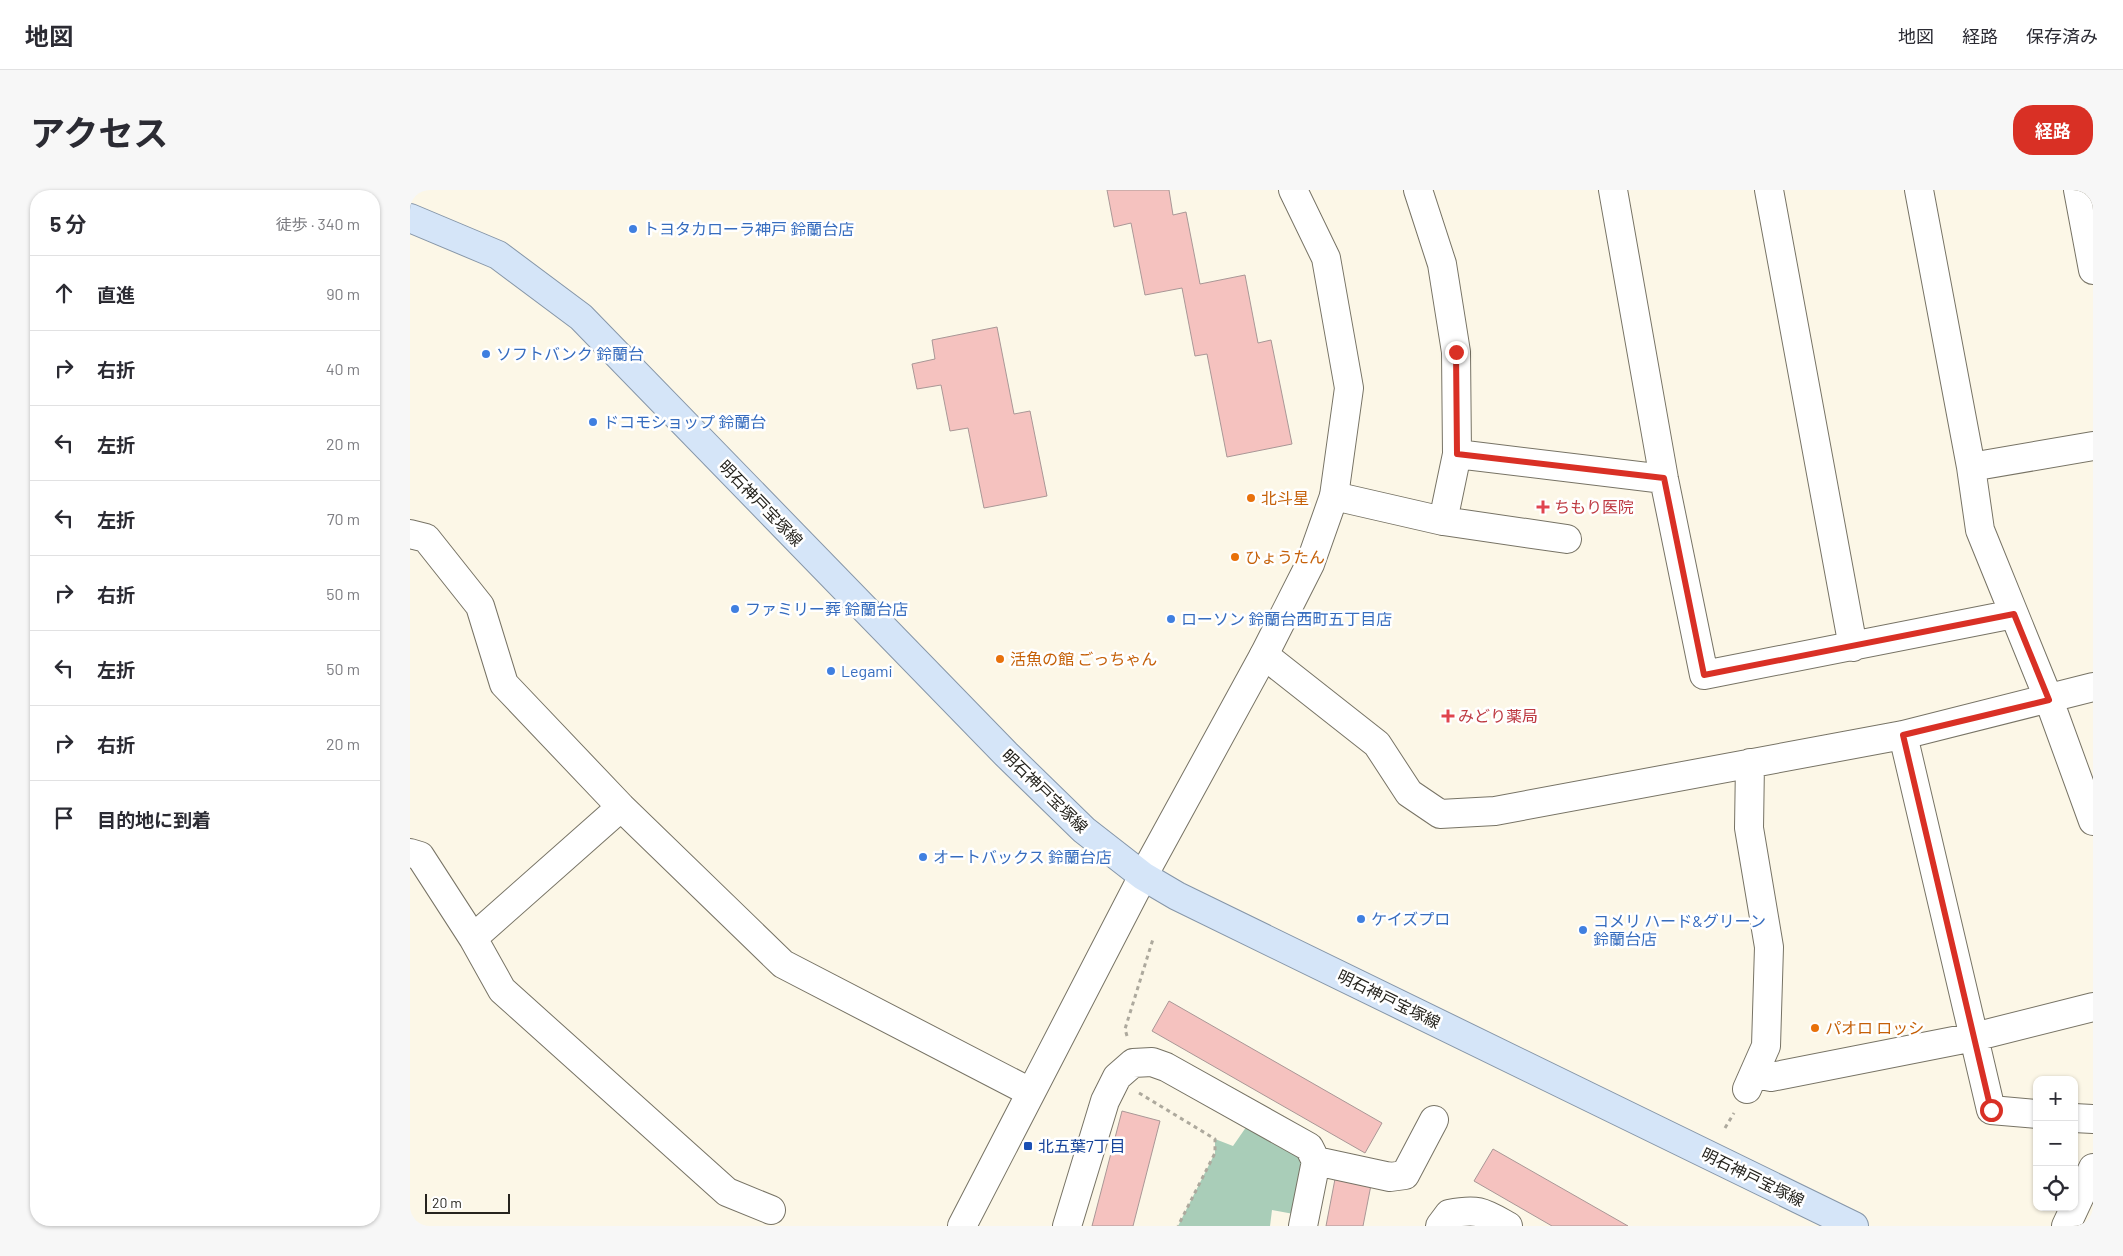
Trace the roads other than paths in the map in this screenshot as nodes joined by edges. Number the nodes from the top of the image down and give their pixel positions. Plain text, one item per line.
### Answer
1 (1293, 190) edge
2 (1418, 190) edge
3 (1613, 190) edge
4 (1769, 190) edge
5 (1919, 190) edge
6 (2078, 190) edge
7 (410, 218) edge
8 (2093, 270) edge
9 (2093, 446) edge
10 (1457, 454) junction
11 (1971, 467) junction
12 (1664, 478) junction
13 (1334, 496) junction
14 (1443, 522) junction
15 (410, 534) edge
16 (1567, 539) dead end
17 (2014, 614) junction
18 (1853, 647) junction
19 (1264, 655) junction
20 (2093, 687) edge
21 (2049, 700) junction
22 (1903, 735) junction
23 (1750, 763) junction
24 (621, 807) junction
25 (2093, 821) edge
26 (410, 853) edge
27 (1143, 876) junction
28 (472, 938) junction
29 (2093, 1007) edge
30 (1974, 1037) junction
31 (1030, 1092) junction
32 (2033, 1114) edge
33 (2078, 1118) edge
34 (2093, 1119) edge
35 (1434, 1120) dead end
36 (1316, 1161) junction
37 (2093, 1168) edge
38 (771, 1210) dead end
39 (1848, 1225) edge
40 (962, 1226) edge
41 (1067, 1226) edge
42 (1304, 1226) edge
43 (1440, 1226) edge
44 (1508, 1226) edge
45 (2066, 1226) edge

1 - 13 street
2 - 10 street
3 - 12 street
4 - 18 street
5 - 11 street
6 - 8 street
7 - 27 main road, 明石神戸宝塚線
9 - 11 street
10 - 12 street
10 - 14 street
11 - 17 street
12 - 18 street
13 - 14 street
13 - 19 street
14 - 16 street
15 - 24 street
17 - 18 street
17 - 21 street
19 - 23 street
19 - 27 street
20 - 21 street
21 - 22 street
21 - 25 street
22 - 23 street
22 - 30 street
23 - 30 street
24 - 28 street
24 - 31 street
26 - 28 street
27 - 31 street
27 - 39 main road, 明石神戸宝塚線
28 - 38 street
29 - 30 street
30 - 32 street
31 - 40 street
33 - 34 street
35 - 36 street
36 - 41 street
36 - 42 street
37 - 45 street
43 - 44 street

